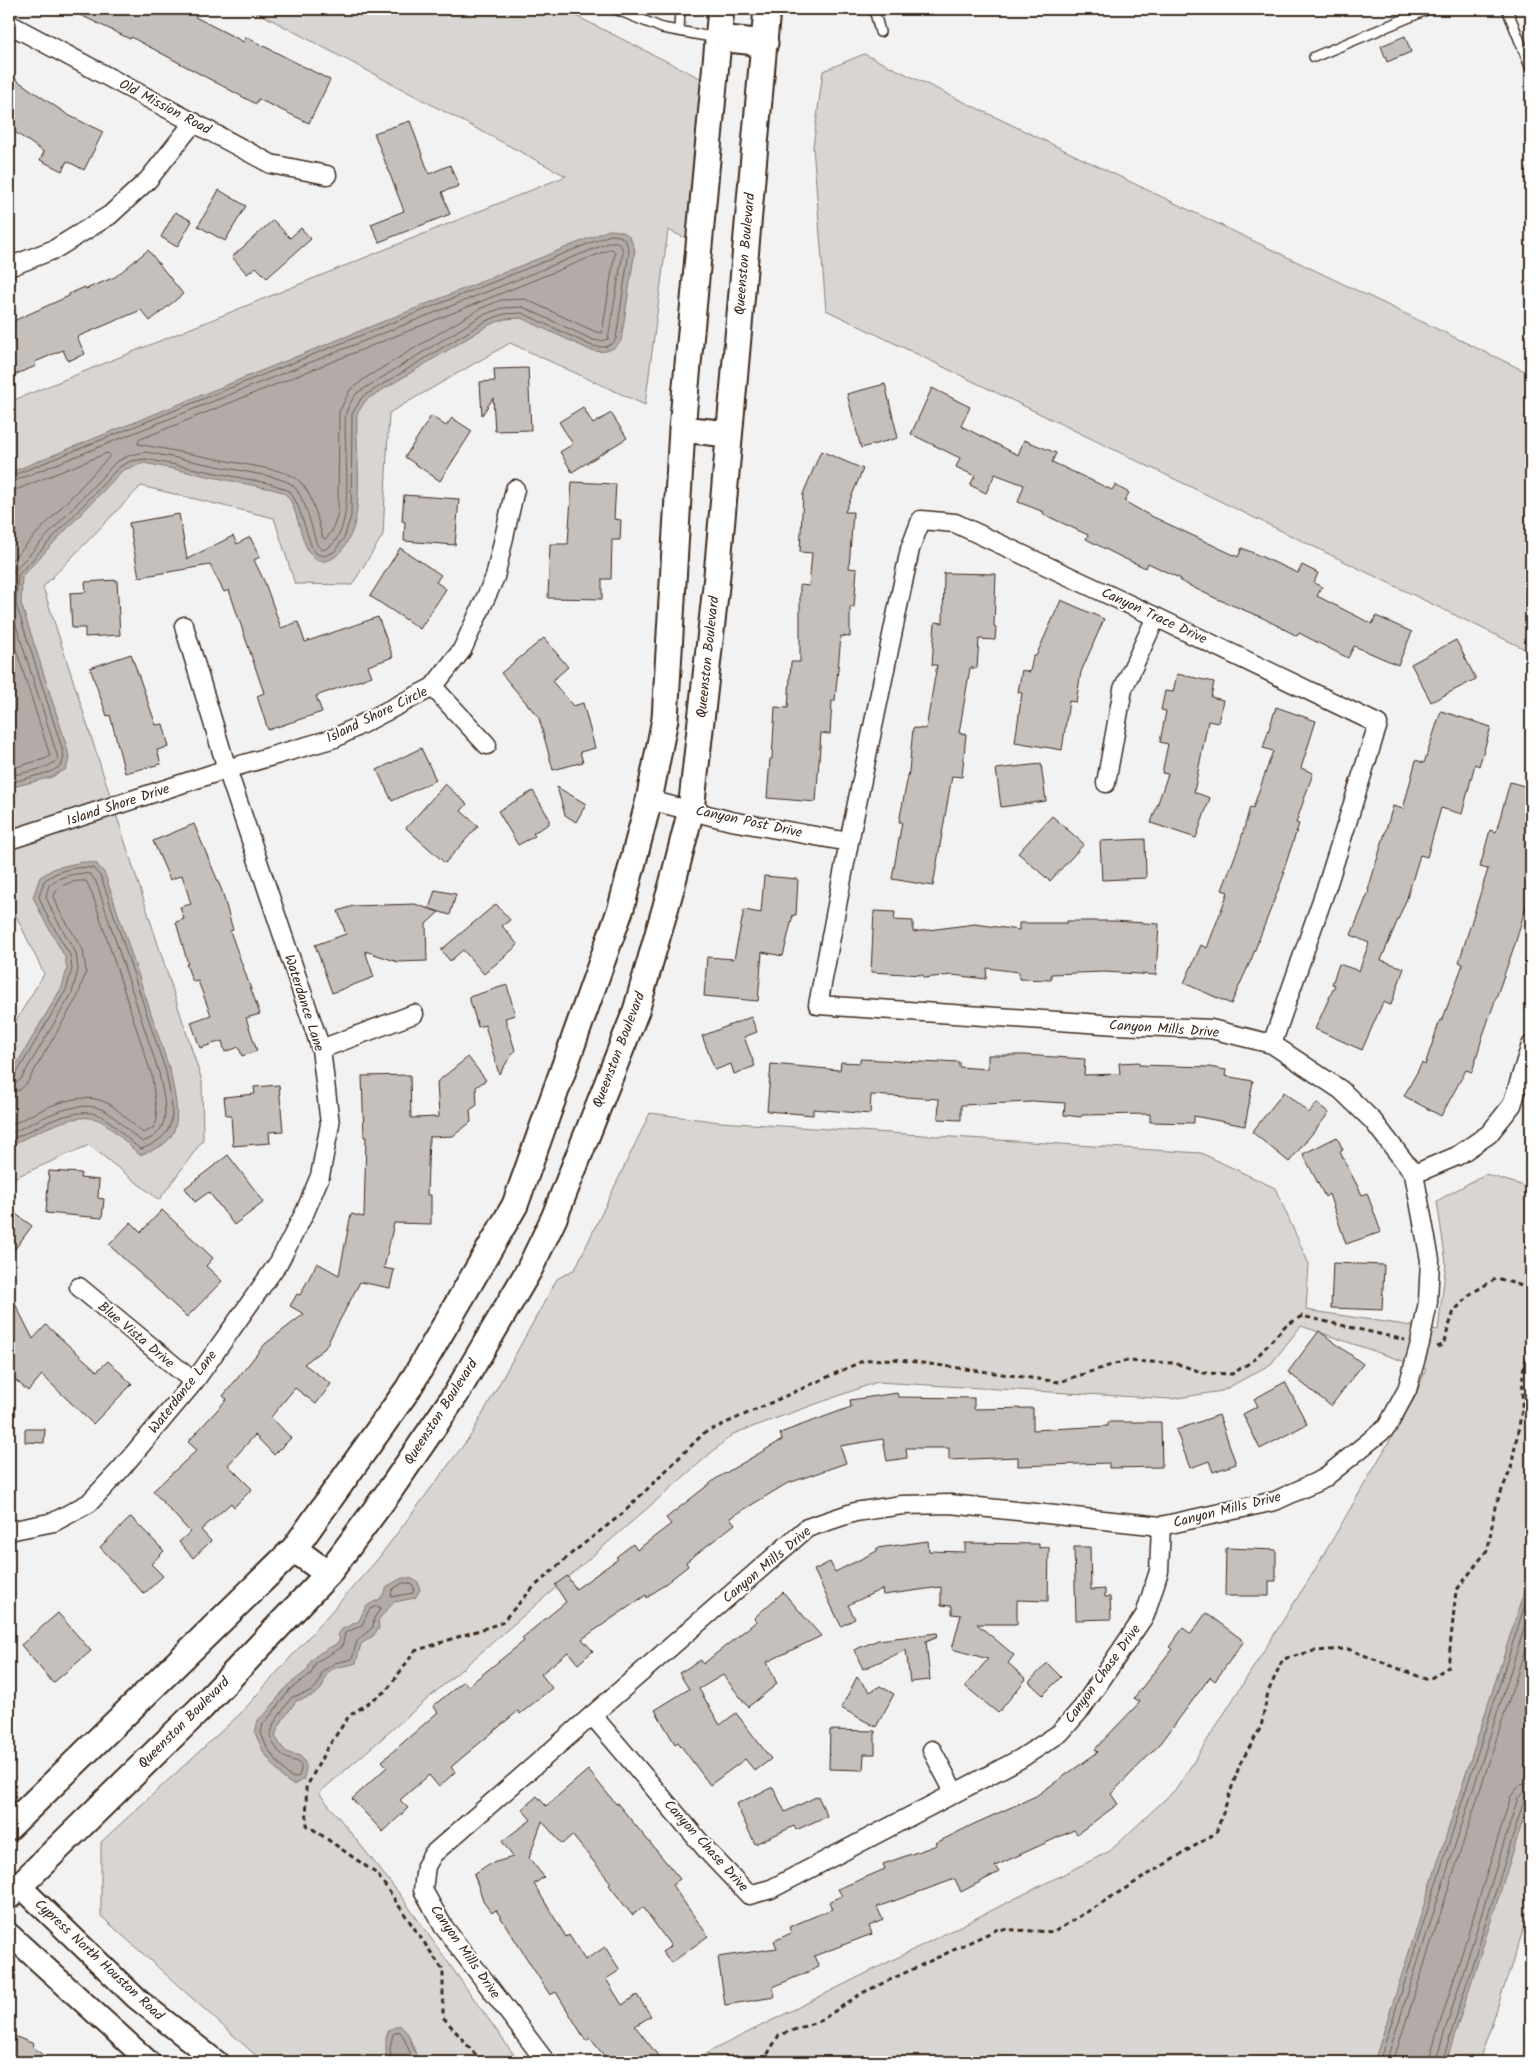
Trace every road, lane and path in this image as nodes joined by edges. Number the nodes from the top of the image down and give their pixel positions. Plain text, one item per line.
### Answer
1 (615, 9) edge
2 (680, 9) edge
3 (721, 9) edge
4 (767, 9) edge
5 (874, 9) edge
6 (1429, 9) edge
7 (1507, 9) edge
8 (9, 24) edge
9 (679, 30) junction
10 (880, 32) dead end
11 (719, 38) junction
12 (765, 43) junction
13 (1314, 57) dead end
14 (1531, 69) edge
15 (194, 122) junction
16 (327, 175) dead end
17 (9, 267) edge
18 (682, 429) junction
19 (728, 434) junction
20 (516, 489) dead end
21 (1156, 616) junction
22 (184, 626) dead end
23 (433, 687) junction
24 (486, 745) dead end
25 (227, 769) junction
26 (1106, 783) dead end
27 (649, 800) junction
28 (691, 810) junction
29 (9, 840) edge
30 (849, 842) junction
31 (414, 1014) dead end
32 (1272, 1044) junction
33 (1531, 1045) edge
34 (321, 1049) junction
35 (1414, 1174) junction
36 (516, 1205) junction
37 (554, 1218) junction
38 (79, 1287) dead end
39 (1531, 1341) edge
40 (194, 1382) junction
41 (1161, 1526) junction
42 (9, 1531) edge
43 (9, 1535) edge
44 (294, 1549) junction
45 (328, 1574) junction
46 (592, 1715) junction
47 (932, 1750) dead end
48 (954, 1792) junction
49 (9, 1827) edge
50 (12, 1885) edge
51 (9, 1934) edge
52 (149, 2062) edge
53 (217, 2062) edge
54 (546, 2062) edge
55 (763, 2062) edge

1 - 9 lane
2 - 9 lane
3 - 11 main road
4 - 12 main road, Queenston Boulevard
5 - 10 lane
6 - 13 lane
7 - 14 lane
8 - 15 street, Old Mission Road
9 - 11 lane
11 - 12 main road
11 - 18 main road
12 - 19 main road, Queenston Boulevard
15 - 16 street, Old Mission Road
15 - 17 street
18 - 19 main road
18 - 27 main road
19 - 28 main road, Queenston Boulevard
20 - 23 street, Island Shore Circle
21 - 26 street
21 - 30 street, Canyon Trace Drive
21 - 32 street, Canyon Trace Drive
22 - 25 street, Waterdance Lane
23 - 24 street
23 - 25 street, Island Shore Circle
25 - 29 street, Island Shore Drive
25 - 34 street, Waterdance Lane
27 - 28 street, Canyon Post Drive
27 - 36 main road
28 - 30 street, Canyon Post Drive
28 - 37 main road, Queenston Boulevard
30 - 32 street, Canyon Mills Drive
31 - 34 street
32 - 35 street, Canyon Mills Drive
33 - 35 street
34 - 40 street, Waterdance Lane
35 - 41 street, Canyon Mills Drive
36 - 37 main road
36 - 44 main road
37 - 45 main road, Queenston Boulevard
38 - 40 street, Blue Vista Drive
39 - 55 path
40 - 42 street, Waterdance Lane
41 - 46 street, Canyon Mills Drive
41 - 48 street, Canyon Chase Drive
42 - 43 street
44 - 45 main road
44 - 49 main road
45 - 50 main road, Queenston Boulevard
46 - 48 street, Canyon Chase Drive
46 - 54 street, Canyon Mills Drive
47 - 48 street
50 - 53 street, Cypress North Houston Road
51 - 52 street

